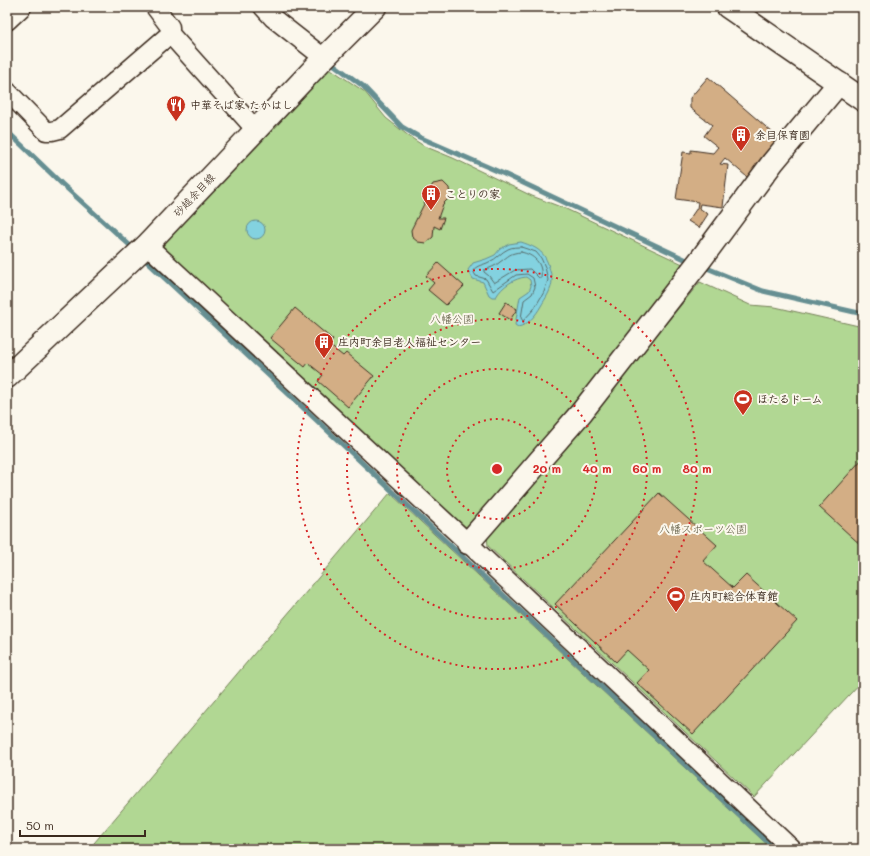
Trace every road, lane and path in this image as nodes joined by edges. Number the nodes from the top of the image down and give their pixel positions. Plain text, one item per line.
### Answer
1 (22, 7) edge
2 (155, 7) edge
3 (263, 7) edge
4 (375, 7) edge
5 (728, 7) edge
6 (7, 21) edge
7 (170, 34) junction
8 (324, 58) junction
9 (839, 83) junction
10 (7, 91) edge
11 (863, 100) edge
12 (256, 130) junction
13 (147, 245) junction
14 (7, 377) edge
15 (468, 544) junction
16 (792, 849) edge

1 - 6 street
2 - 7 street
3 - 8 street
4 - 8 street, 砂越余目線
5 - 9 street
7 - 10 street
7 - 12 street
8 - 12 street, 砂越余目線
9 - 11 street
9 - 15 street
12 - 13 street, 砂越余目線
13 - 14 street, 砂越余目線
13 - 15 street
15 - 16 street

